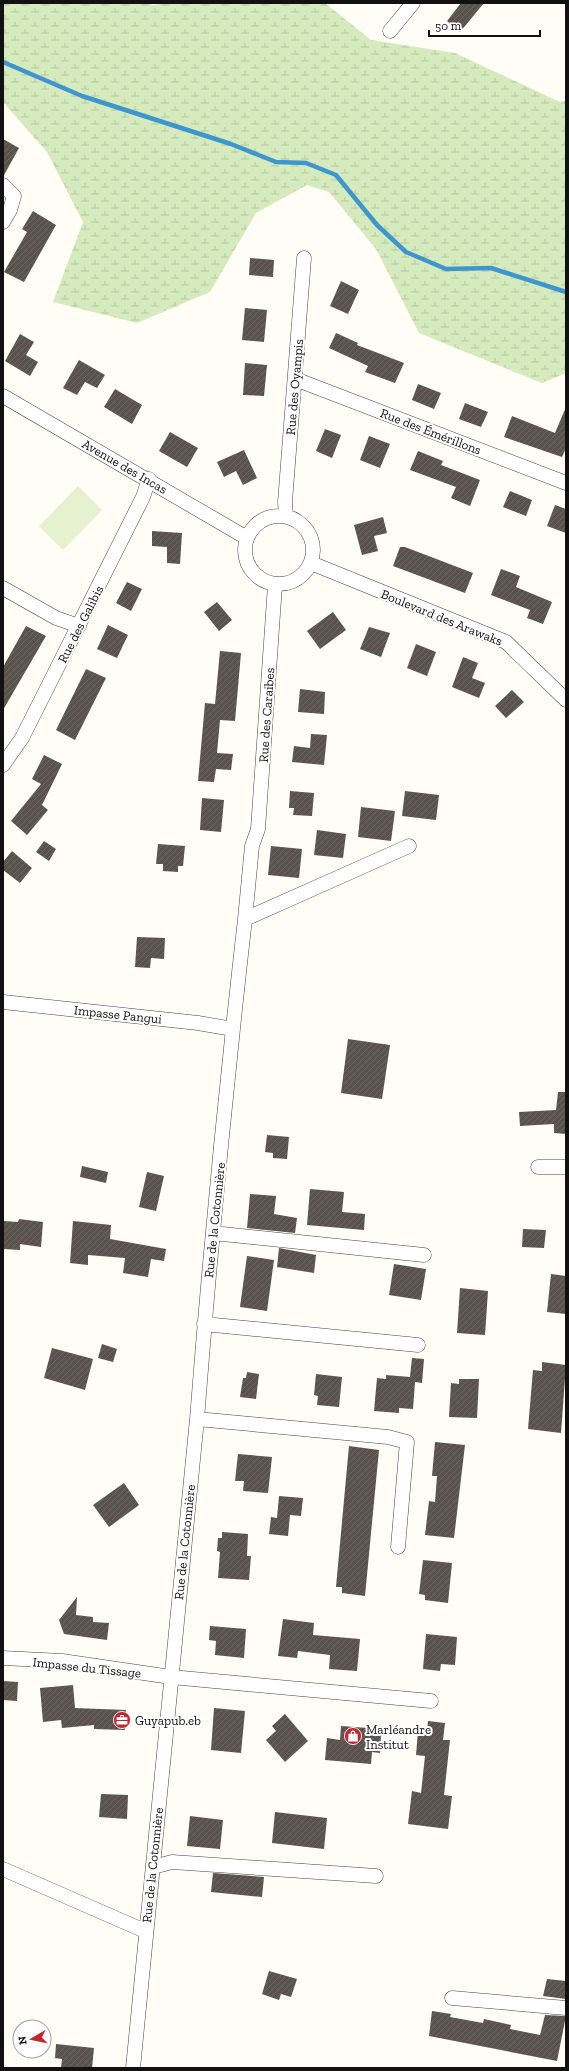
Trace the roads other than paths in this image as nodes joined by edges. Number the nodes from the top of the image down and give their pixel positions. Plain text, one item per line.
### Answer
1 (413, 3) edge
2 (390, 31) dead end
3 (3, 185) edge
4 (3, 222) edge
5 (304, 258) dead end
6 (295, 379) junction
7 (3, 396) edge
8 (149, 479) junction
9 (566, 483) edge
10 (286, 516) junction
11 (247, 538) junction
12 (311, 563) junction
13 (275, 584) junction
14 (3, 588) edge
15 (79, 626) junction
16 (562, 696) edge
17 (3, 765) edge
18 (409, 846) dead end
19 (245, 919) junction
20 (3, 1002) edge
21 (233, 1023) junction
22 (538, 1167) dead end
23 (566, 1167) edge
24 (213, 1233) junction
25 (424, 1255) dead end
26 (204, 1324) junction
27 (418, 1346) dead end
28 (197, 1420) junction
29 (398, 1548) dead end
30 (3, 1658) edge
31 (171, 1676) junction
32 (431, 1701) dead end
33 (153, 1867) junction
34 (3, 1869) edge
35 (376, 1876) dead end
36 (145, 1931) junction
37 (452, 1998) dead end
38 (566, 2008) edge
39 (133, 2068) edge

1 - 2 street
3 - 4 street
5 - 6 street, Rue des Oyampis
6 - 9 street, Rue des Émérillons
6 - 10 street, Rue des Oyampis
7 - 8 street, Avenue des Incas
8 - 11 street, Avenue des Incas
8 - 15 street, Rue des Galibis
10 - 11 street
10 - 12 street
11 - 13 street
12 - 13 street
12 - 16 street, Boulevard des Arawaks
13 - 19 street, Rue des Caraibes
14 - 15 street
15 - 17 street, Rue des Galibis
18 - 19 street
19 - 21 street, Rue de la Cotonnière
20 - 21 street, Impasse Pangui
21 - 24 street, Rue de la Cotonnière
22 - 23 street
24 - 25 street
24 - 26 street, Rue de la Cotonnière
26 - 27 street
26 - 28 street, Rue de la Cotonnière
28 - 29 street
28 - 31 street, Rue de la Cotonnière
30 - 31 street, Impasse du Tissage
31 - 32 street, Impasse du Tissage
31 - 33 street, Rue de la Cotonnière
33 - 35 street
33 - 36 street, Rue de la Cotonnière
34 - 36 street
36 - 39 street, Rue de la Cotonnière
37 - 38 street

